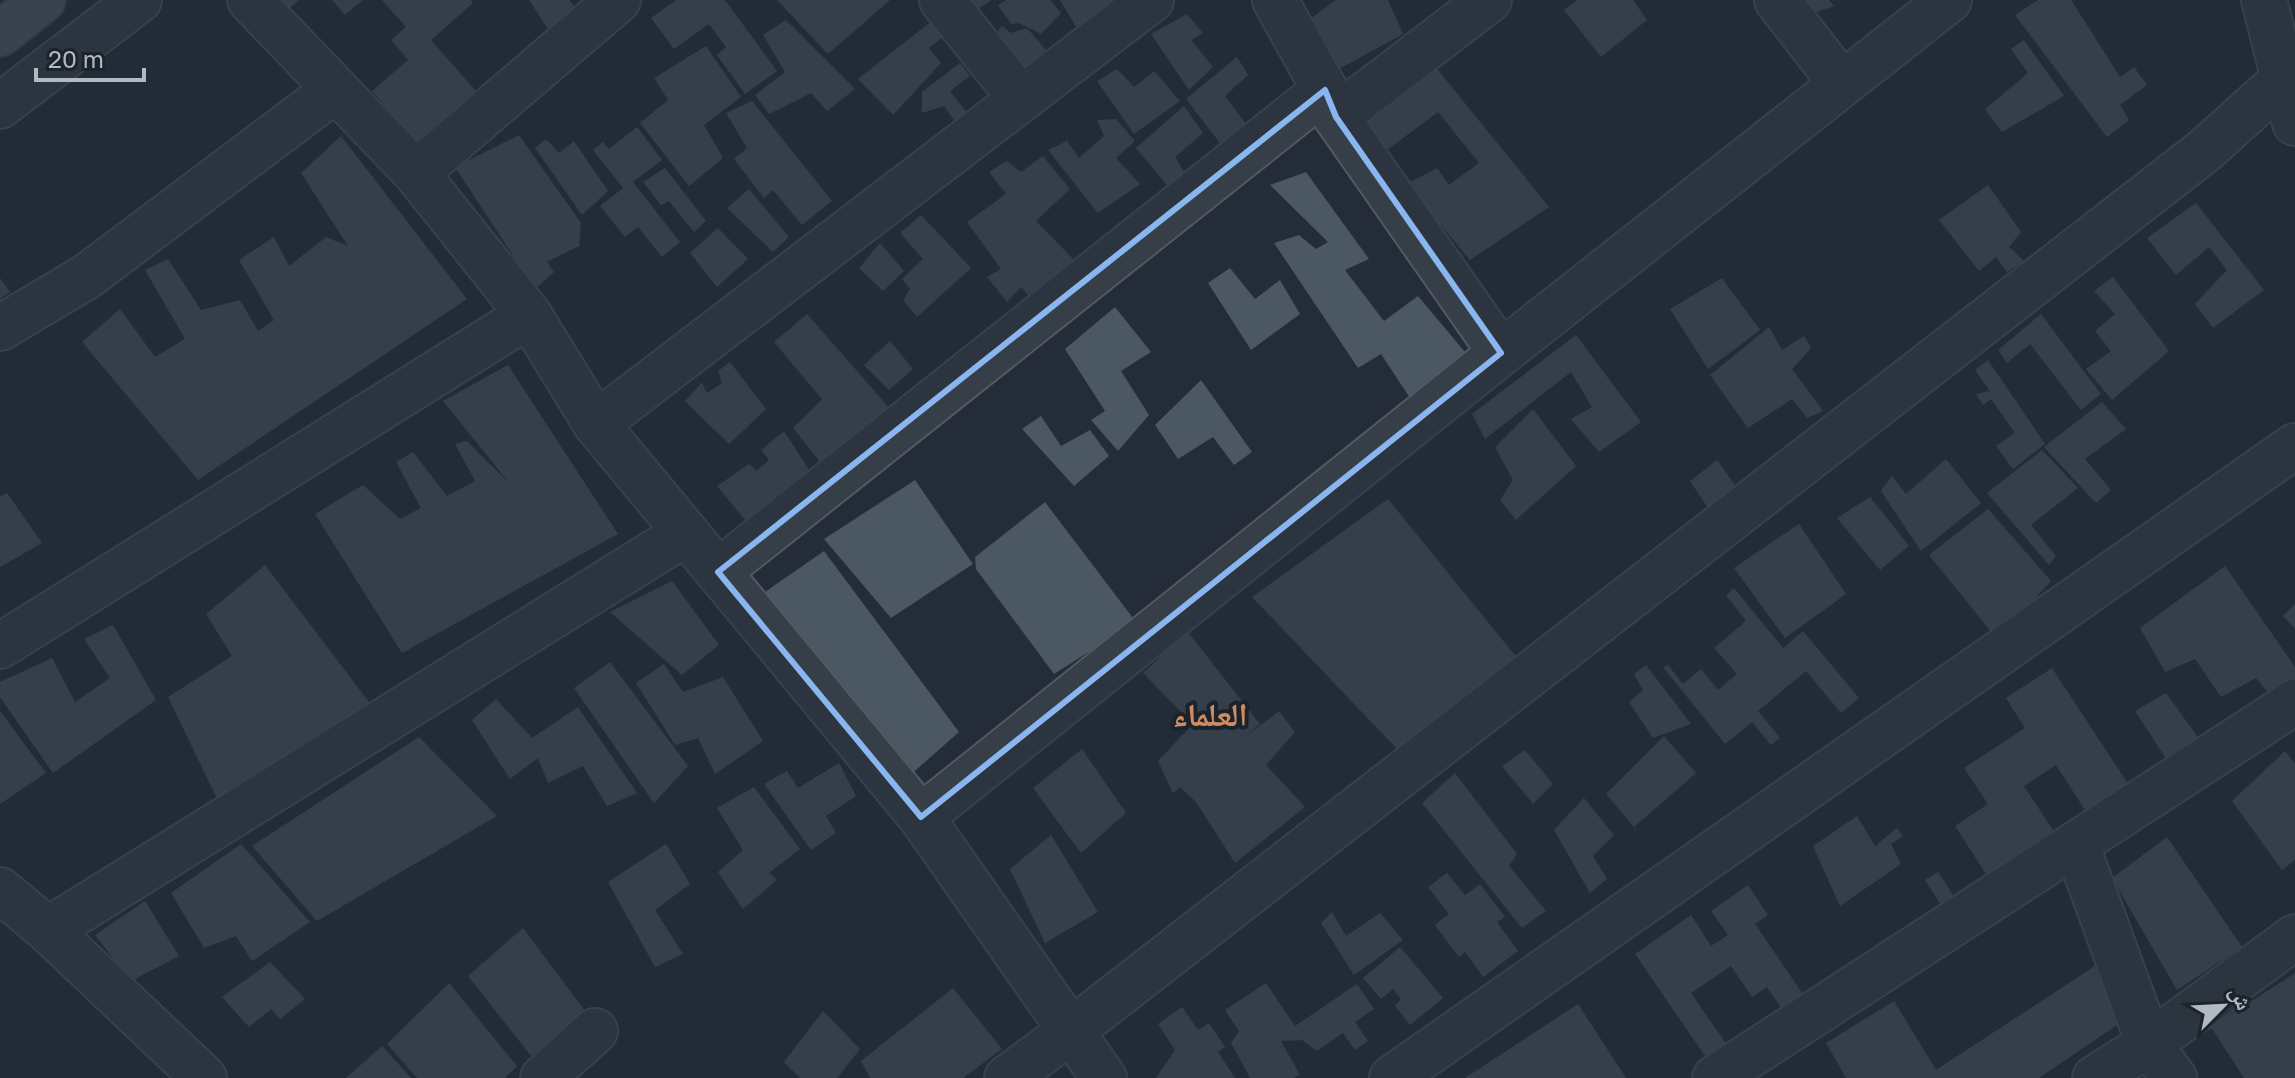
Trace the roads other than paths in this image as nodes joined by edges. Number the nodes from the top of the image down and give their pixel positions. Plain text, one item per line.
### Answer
1 (43, 0) edge
2 (139, 0) edge
3 (250, 0) edge
4 (618, 0) edge
5 (942, 0) edge
6 (1151, 0) edge
7 (1275, 0) edge
8 (1489, 0) edge
9 (1777, 0) edge
10 (1949, 0) edge
11 (2264, 0) edge
12 (0, 34) edge
13 (2285, 78) junction
14 (1841, 83) junction
15 (335, 90) junction
16 (1021, 99) junction
17 (1330, 104) junction
18 (0, 106) edge
19 (2295, 123) edge
20 (416, 173) junction
21 (529, 315) junction
22 (0, 328) edge
23 (1501, 353) junction
24 (596, 424) junction
25 (2295, 446) edge
26 (686, 533) junction
27 (718, 572) junction
28 (0, 646) edge
29 (2291, 712) edge
30 (921, 817) junction
31 (2076, 844) junction
32 (0, 890) edge
33 (48, 930) junction
34 (2295, 937) edge
35 (595, 1031) dead end
36 (1071, 1031) junction
37 (2161, 1061) edge
38 (204, 1078) edge
39 (543, 1078) edge
40 (1007, 1078) edge
41 (1104, 1078) edge
42 (1392, 1078) edge
43 (1715, 1078) edge
44 (2095, 1078) edge

1 - 12 main road
2 - 18 street
3 - 15 street
4 - 20 street
5 - 16 street
6 - 16 street
7 - 17 street
8 - 17 street
9 - 14 street
10 - 14 street
11 - 13 street
13 - 19 street
13 - 36 street
14 - 23 street
15 - 20 street
15 - 22 street
16 - 24 street
17 - 23 street
17 - 27 street
20 - 21 street
21 - 24 street
21 - 28 street
23 - 30 street
24 - 26 street
25 - 42 street
26 - 27 street
26 - 33 street
27 - 30 street
29 - 31 street
30 - 36 street
31 - 37 street
31 - 43 street
32 - 33 street
33 - 38 street
34 - 37 street
35 - 39 street
36 - 40 street
36 - 41 street
37 - 44 street

